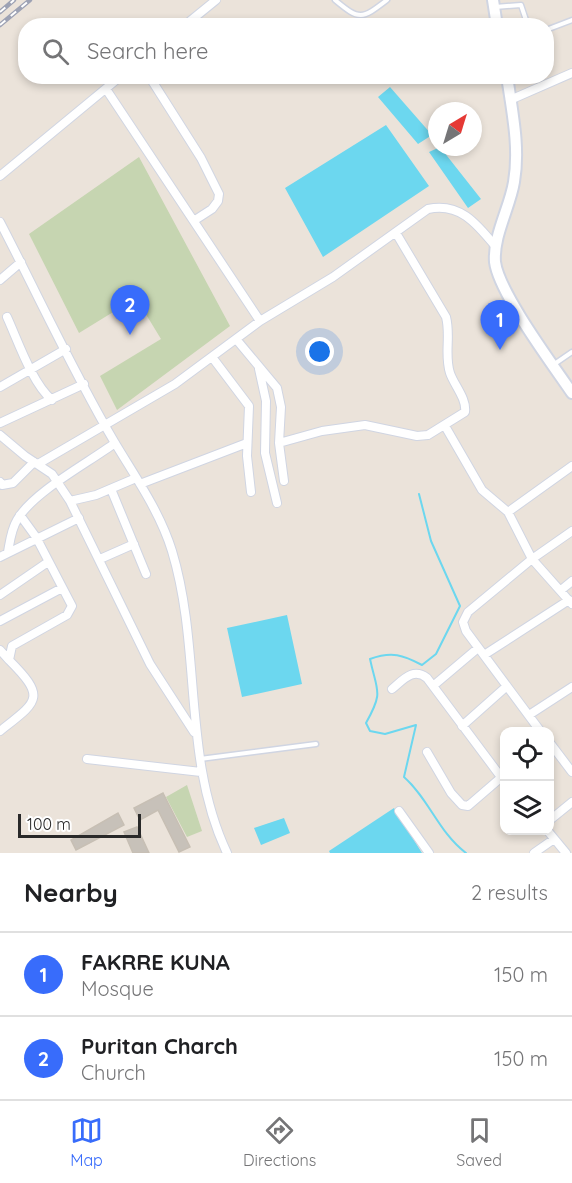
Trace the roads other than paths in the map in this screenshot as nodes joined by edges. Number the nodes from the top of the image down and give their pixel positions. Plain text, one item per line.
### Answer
1 (216, 0) edge
2 (335, 0) edge
3 (387, 0) edge
4 (494, 4) edge
5 (194, 18) edge
6 (525, 18) edge
7 (572, 20) edge
8 (554, 27) edge
9 (572, 72) edge
10 (554, 80) edge
11 (112, 84) edge
12 (154, 84) edge
13 (508, 84) edge
14 (545, 84) edge
15 (106, 89) junction
16 (510, 100) junction
17 (0, 176) edge
18 (195, 220) junction
19 (0, 222) edge
20 (396, 233) junction
21 (496, 247) junction
22 (21, 262) junction
23 (0, 280) edge
24 (7, 317) dead end
25 (260, 321) junction
26 (236, 339) junction
27 (66, 349) junction
28 (572, 352) edge
29 (212, 357) junction
30 (553, 365) junction
31 (258, 367) junction
32 (32, 369) junction
33 (84, 384) junction
34 (0, 387) edge
35 (572, 393) edge
36 (52, 400) junction
37 (0, 423) edge
38 (106, 426) junction
39 (445, 426) junction
40 (0, 435) edge
41 (115, 443) junction
42 (247, 443) junction
43 (279, 444) junction
44 (36, 463) junction
45 (572, 466) edge
46 (138, 481) junction
47 (284, 481) dead end
48 (0, 482) edge
49 (58, 483) junction
50 (111, 489) junction
51 (251, 492) dead end
52 (70, 501) junction
53 (278, 503) dead end
54 (508, 512) junction
55 (20, 515) junction
56 (79, 518) junction
57 (572, 531) edge
58 (36, 537) junction
59 (134, 544) junction
60 (8, 552) junction
61 (0, 557) edge
62 (532, 558) junction
63 (100, 559) junction
64 (48, 562) junction
65 (146, 574) dead end
66 (572, 581) edge
67 (62, 588) junction
68 (561, 590) junction
69 (0, 595) edge
70 (571, 602) edge
71 (0, 621) edge
72 (0, 651) edge
73 (481, 651) junction
74 (9, 660) junction
75 (433, 686) junction
76 (507, 686) junction
77 (572, 687) edge
78 (392, 689) dead end
79 (529, 715) junction
80 (462, 726) junction
81 (537, 727) edge
82 (0, 731) edge
83 (195, 733) junction
84 (316, 744) dead end
85 (554, 749) edge
86 (427, 752) dead end
87 (87, 759) dead end
88 (200, 759) junction
89 (201, 772) junction
90 (572, 772) edge
91 (500, 773) edge
92 (500, 781) edge
93 (572, 802) edge
94 (399, 811) dead end
95 (554, 816) edge
96 (550, 835) edge
97 (554, 839) junction
98 (227, 853) edge
99 (429, 853) edge
100 (534, 853) edge
101 (566, 853) edge

1 - 5 street
2 - 3 lane
4 - 6 lane
7 - 8 lane
9 - 10 street
11 - 15 street
12 - 18 street
13 - 16 main road
14 - 16 street
15 - 17 street
15 - 18 street
16 - 21 main road
18 - 25 street
19 - 22 street
20 - 21 street
20 - 25 street
20 - 39 street
21 - 30 main road
22 - 23 street
22 - 27 street
24 - 32 street
25 - 26 street
26 - 29 street
26 - 31 street
27 - 32 street
27 - 33 street
28 - 30 lane
29 - 38 street
29 - 42 street
30 - 35 main road
31 - 43 street
31 - 53 street
32 - 34 street
32 - 36 street
33 - 36 street
33 - 38 street
36 - 37 street
38 - 41 street
38 - 44 street
39 - 43 street
39 - 54 street
40 - 44 street
41 - 46 street
41 - 49 street
42 - 46 street
42 - 51 street
43 - 47 street
44 - 48 street
44 - 49 street
45 - 54 street
46 - 50 street
46 - 83 street
49 - 52 street
49 - 55 street
50 - 52 street
50 - 59 street
52 - 56 street
54 - 62 street
55 - 58 street
55 - 60 street
56 - 58 street
56 - 63 street
57 - 62 street
58 - 60 street
58 - 64 street
59 - 63 street
59 - 65 street
60 - 61 street
62 - 68 street
62 - 73 street
63 - 83 street
64 - 67 street
64 - 69 street
66 - 68 street
67 - 71 street
67 - 74 street
68 - 70 street
70 - 73 street
72 - 74 street
73 - 75 street
73 - 76 street
74 - 82 street
75 - 78 street
75 - 80 street
76 - 79 street
76 - 80 street
77 - 79 street
79 - 81 street
80 - 91 street
83 - 88 street
84 - 88 lane
85 - 90 street
86 - 92 street
87 - 89 street
88 - 89 street
89 - 98 street
93 - 95 street
94 - 99 street
96 - 97 street
97 - 100 street
97 - 101 street

